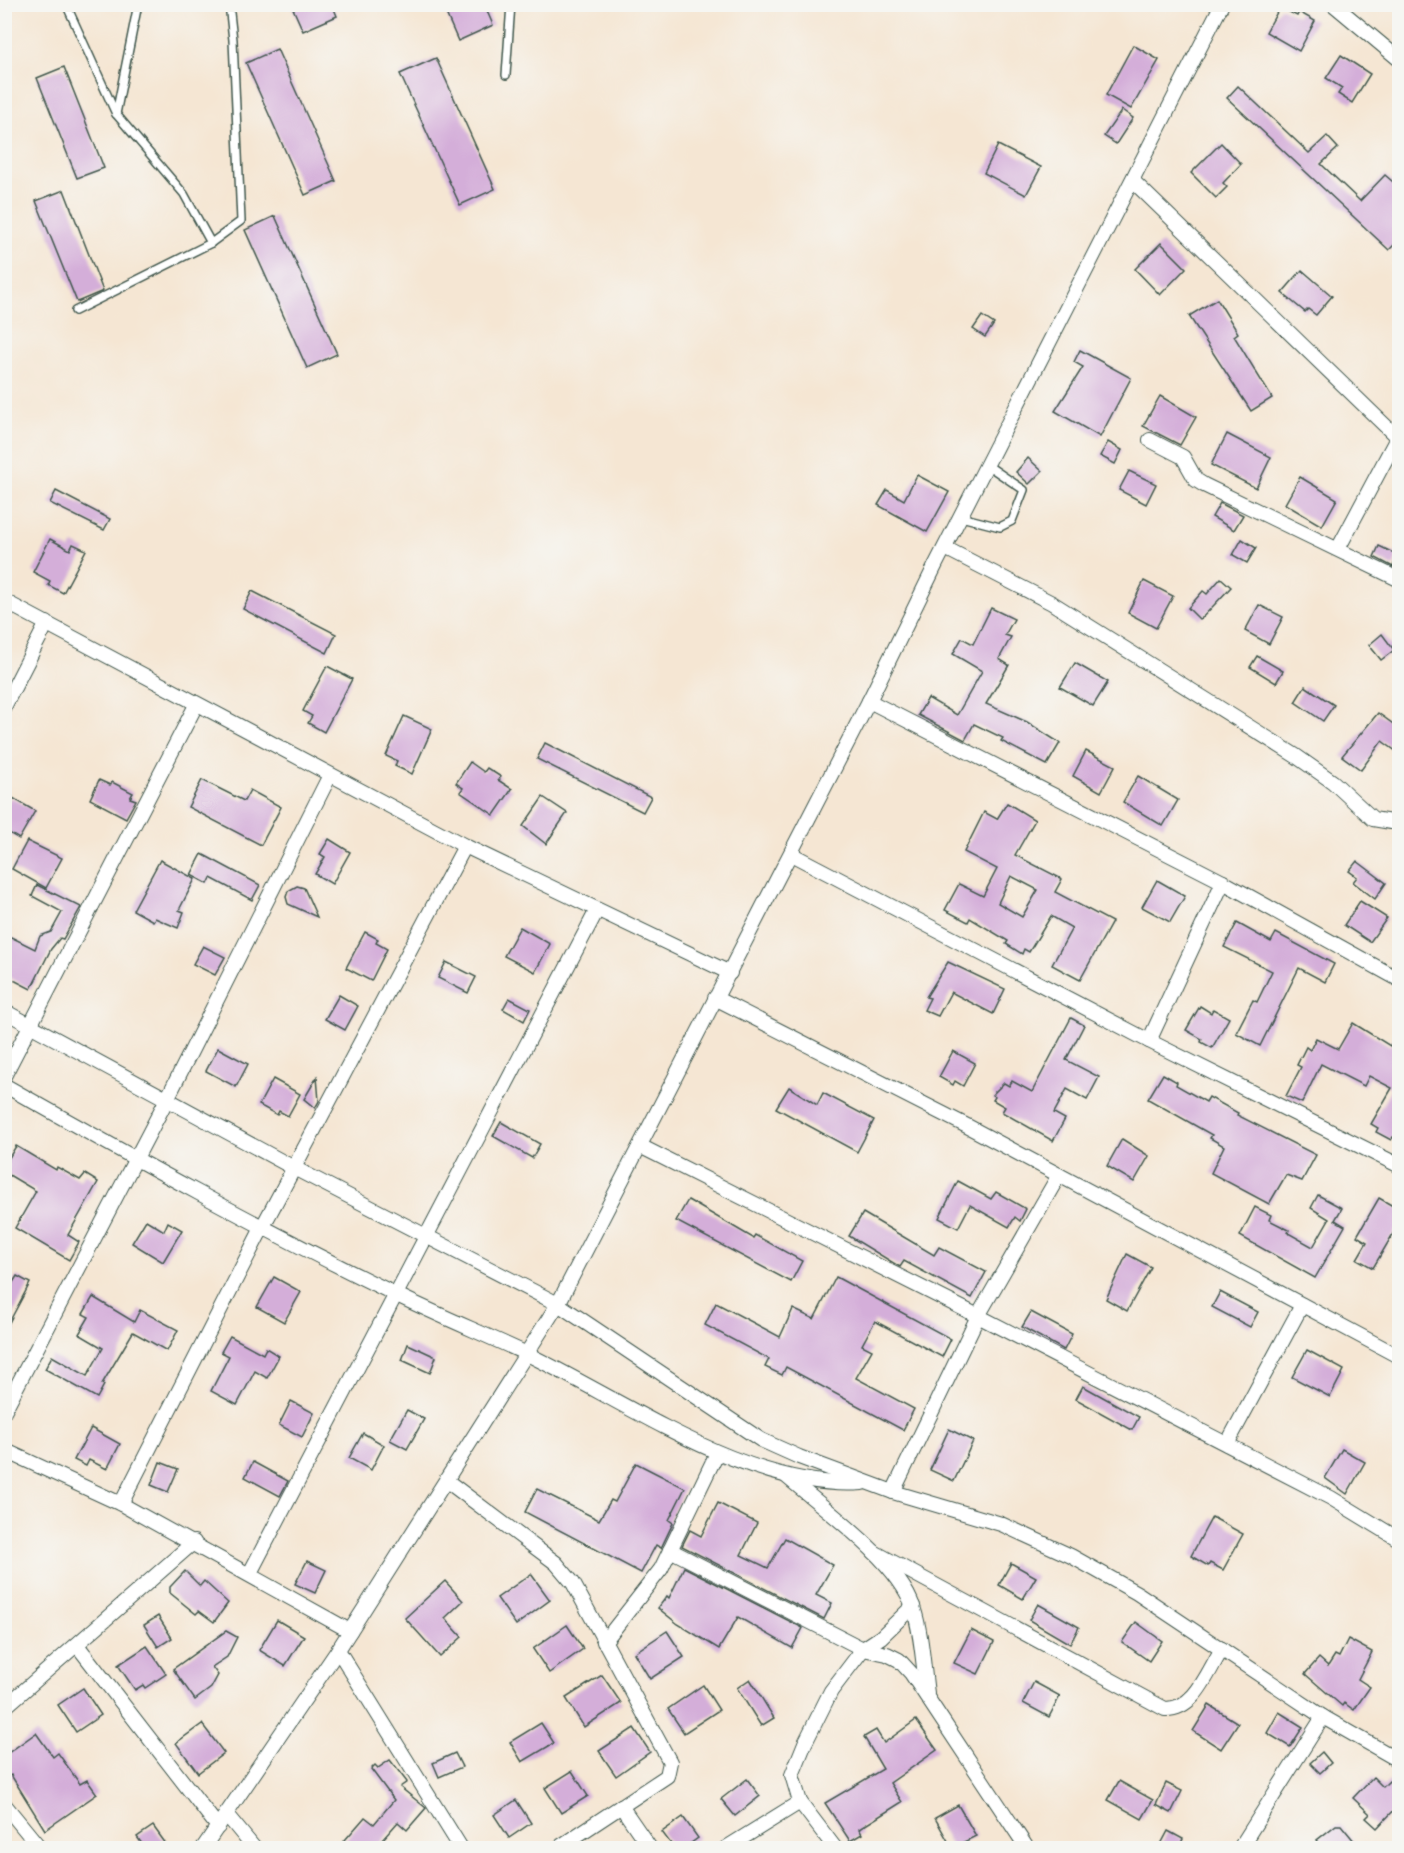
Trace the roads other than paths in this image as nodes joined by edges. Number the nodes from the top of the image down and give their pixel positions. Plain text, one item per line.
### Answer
1 (66, 4) edge
2 (138, 4) edge
3 (229, 4) edge
4 (511, 4) edge
5 (1222, 4) edge
6 (1333, 4) edge
7 (1400, 60) edge
8 (506, 75) dead end
9 (116, 114) junction
10 (1133, 181) junction
11 (211, 243) junction
12 (75, 311) dead end
13 (1398, 439) edge
14 (1150, 440) dead end
15 (987, 465) junction
16 (961, 517) junction
17 (945, 548) junction
18 (1338, 549) junction
19 (1400, 580) edge
20 (4, 601) edge
21 (47, 623) junction
22 (869, 701) junction
23 (196, 705) junction
24 (4, 707) edge
25 (330, 775) junction
26 (1400, 816) edge
27 (465, 846) junction
28 (791, 854) junction
29 (1223, 882) junction
30 (597, 910) junction
31 (730, 972) junction
32 (1400, 980) edge
33 (715, 998) junction
34 (4, 1011) edge
35 (31, 1025) junction
36 (1149, 1041) junction
37 (4, 1076) edge
38 (4, 1085) edge
39 (167, 1099) junction
40 (640, 1146) junction
41 (134, 1158) junction
42 (1400, 1166) edge
43 (294, 1168) junction
44 (1059, 1175) junction
45 (263, 1226) junction
46 (428, 1235) junction
47 (396, 1294) junction
48 (558, 1304) junction
49 (1302, 1305) junction
50 (978, 1316) junction
51 (528, 1355) junction
52 (1400, 1357) edge
53 (4, 1411) edge
54 (1227, 1444) junction
55 (4, 1450) edge
56 (717, 1452) junction
57 (784, 1474) junction
58 (447, 1481) junction
59 (868, 1483) junction
60 (892, 1492) junction
61 (121, 1504) junction
62 (1400, 1540) edge
63 (194, 1542) junction
64 (670, 1550) junction
65 (874, 1552) junction
66 (250, 1573) junction
67 (913, 1606) junction
68 (350, 1631) junction
69 (604, 1642) junction
70 (77, 1645) junction
71 (863, 1649) junction
72 (338, 1650) junction
73 (1222, 1650) junction
74 (927, 1695) junction
75 (4, 1708) edge
76 (1323, 1717) junction
77 (1400, 1761) edge
78 (800, 1802) junction
79 (4, 1804) edge
80 (621, 1806) junction
81 (226, 1814) junction
82 (218, 1827) junction
83 (561, 1846) dead end
84 (40, 1848) edge
85 (203, 1848) edge
86 (255, 1848) edge
87 (462, 1848) edge
88 (650, 1848) edge
89 (726, 1848) edge
90 (835, 1848) edge
91 (1027, 1848) edge
92 (1240, 1848) edge

1 - 9 lane
2 - 9 lane
3 - 11 lane
4 - 8 lane
5 - 10 street
6 - 7 street
9 - 11 lane
10 - 13 street
10 - 15 street
11 - 12 lane
13 - 18 street
14 - 18 street
15 - 16 street
15 - 16 lane
16 - 17 street
17 - 22 street
17 - 26 street
18 - 19 street
20 - 21 street
21 - 23 street
21 - 24 street
22 - 28 street
22 - 29 street
23 - 25 street
23 - 35 street
25 - 27 street
25 - 39 street
27 - 30 street
27 - 43 street
28 - 31 street
28 - 36 street
29 - 32 street
29 - 36 street
30 - 31 street
30 - 46 street
31 - 33 street
33 - 40 street
33 - 44 street
34 - 35 street
35 - 37 street
35 - 39 street
36 - 42 street
38 - 41 street
39 - 41 street
39 - 43 street
40 - 48 street
40 - 50 street
41 - 45 street
41 - 53 street
43 - 45 street
43 - 46 street
44 - 49 street
44 - 50 street
45 - 47 street
45 - 61 street
46 - 47 street
46 - 48 street
47 - 51 street
47 - 66 street
48 - 51 street
48 - 59 street
49 - 52 street
49 - 54 street
50 - 54 street
50 - 60 street
51 - 56 street
51 - 58 street
54 - 62 street
55 - 61 street
56 - 57 street
56 - 64 street
57 - 59 street
57 - 65 street
58 - 68 street
58 - 69 street
59 - 60 street
60 - 73 street
61 - 63 street
63 - 66 street
63 - 70 street
64 - 69 street
64 - 71 street
65 - 67 street
65 - 73 street
66 - 68 street
67 - 71 street
67 - 74 street
68 - 72 street
69 - 80 street
70 - 75 street
70 - 82 street
71 - 74 street
71 - 78 street
72 - 81 street
72 - 87 street
73 - 76 street
74 - 91 street
76 - 77 street
76 - 92 street
78 - 89 street
78 - 90 street
79 - 84 street
80 - 83 street
80 - 88 street
81 - 82 street
81 - 86 street
82 - 85 street

